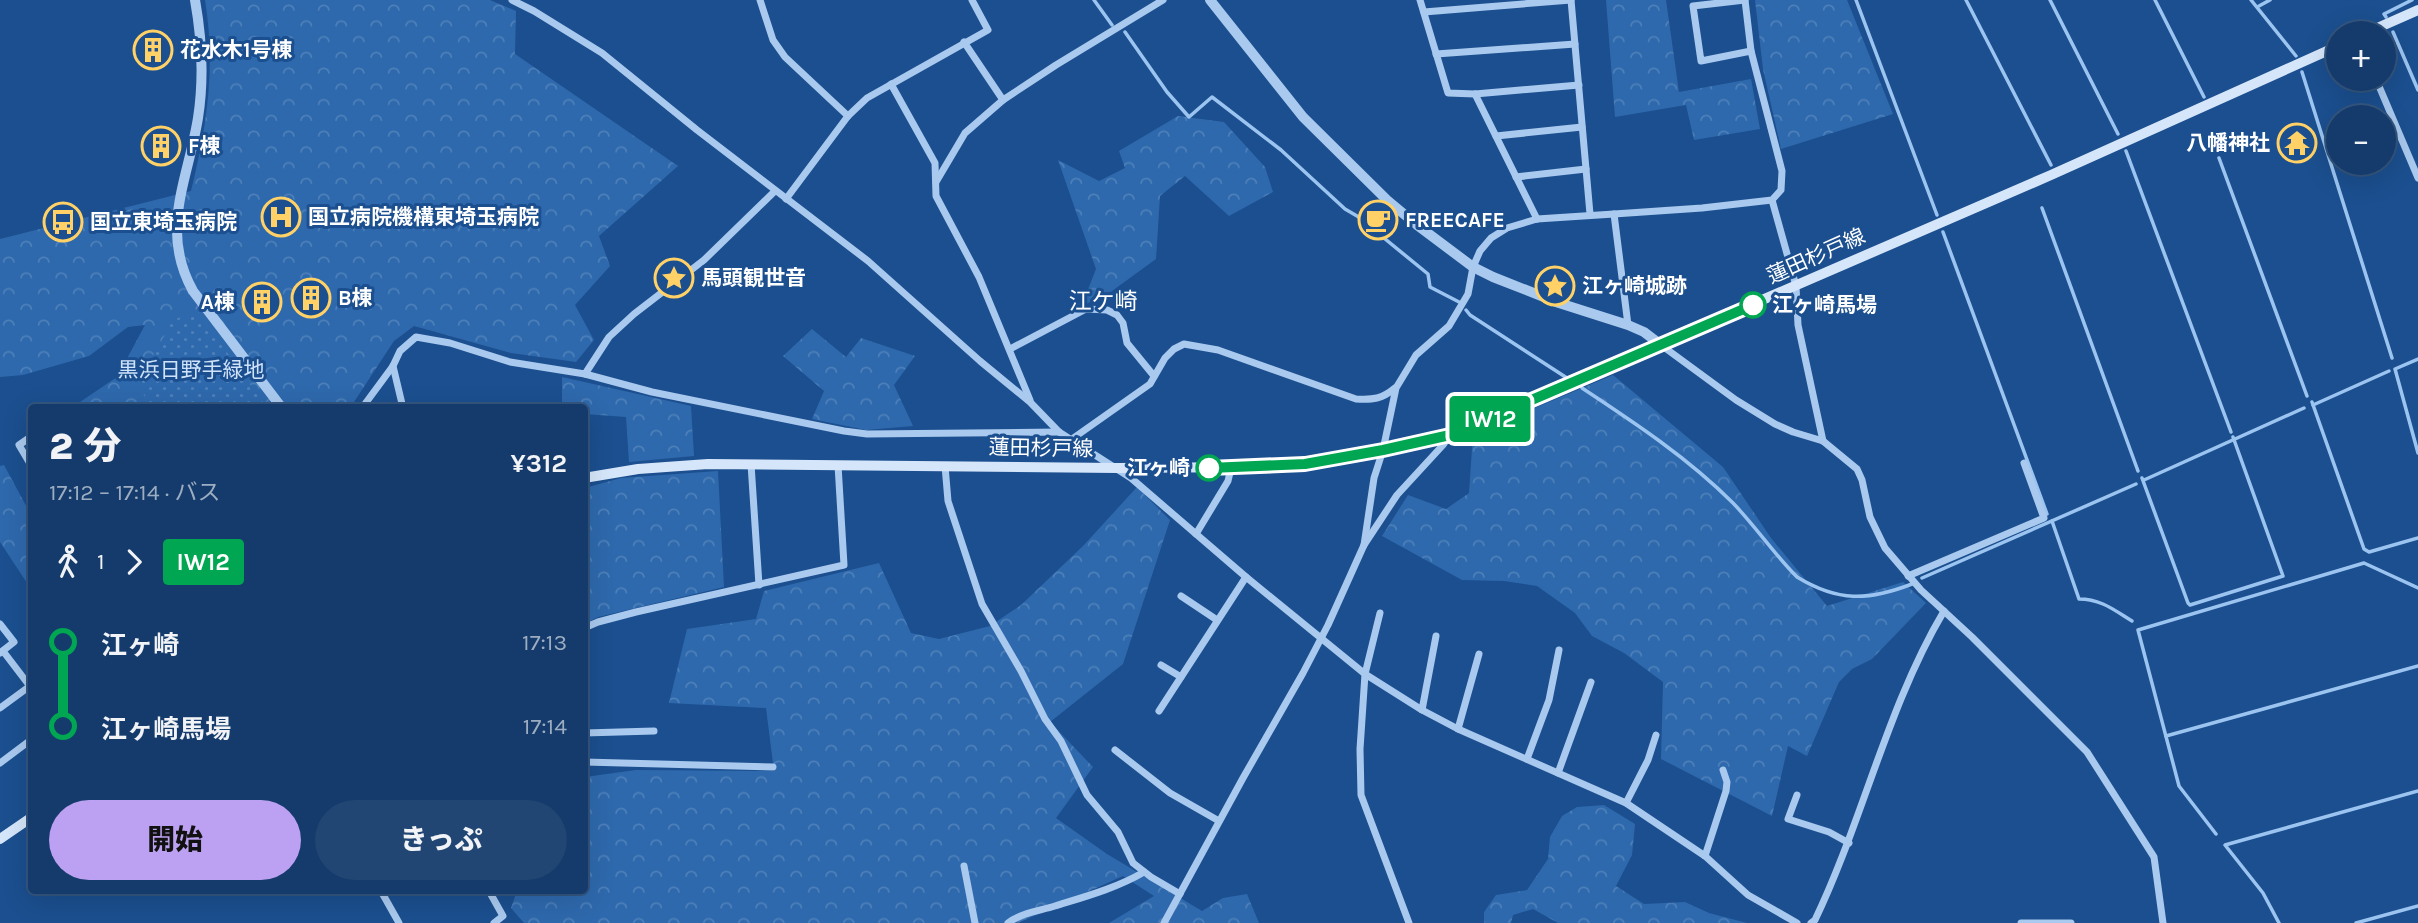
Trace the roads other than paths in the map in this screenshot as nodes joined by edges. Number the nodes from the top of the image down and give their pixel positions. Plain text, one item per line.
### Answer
1 (195, 0) edge
2 (512, 0) edge
3 (760, 0) edge
4 (972, 0) edge
5 (1163, 0) edge
6 (1210, 0) edge
7 (1420, 0) edge
8 (1571, 0) edge
9 (1745, 0) edge
10 (2418, 10) edge
11 (1424, 12) junction
12 (2393, 21) edge
13 (964, 43) junction
14 (1575, 44) junction
15 (1751, 51) junction
16 (2326, 51) edge
17 (1436, 54) junction
18 (891, 84) junction
19 (1579, 85) junction
20 (2381, 91) edge
21 (1475, 94) junction
22 (1003, 100) junction
23 (848, 116) junction
24 (1582, 128) junction
25 (1496, 136) junction
26 (1586, 169) junction
27 (1516, 177) junction
28 (2418, 178) edge
29 (936, 182) junction
30 (775, 191) junction
31 (786, 199) junction
32 (1772, 200) junction
33 (1590, 214) junction
34 (1614, 214) junction
35 (1536, 219) junction
36 (1473, 267) junction
37 (1796, 286) junction
38 (1628, 325) junction
39 (1661, 345) junction
40 (1010, 349) junction
41 (393, 366) junction
42 (585, 374) junction
43 (1154, 376) junction
44 (1396, 388) junction
45 (1030, 402) junction
46 (279, 404) edge
47 (365, 404) edge
48 (402, 404) edge
49 (1059, 432) junction
50 (1450, 435) junction
51 (28, 439) edge
52 (1072, 439) junction
53 (1823, 441) junction
54 (1383, 450) junction
55 (28, 460) edge
56 (2024, 463) dead end
57 (751, 464) junction
58 (838, 465) junction
59 (945, 466) junction
60 (1117, 468) junction
61 (1231, 468) junction
62 (588, 477) edge
63 (1196, 534) junction
64 (1364, 545) junction
65 (1908, 576) junction
66 (1246, 577) junction
67 (759, 585) junction
68 (1181, 596) dead end
69 (1944, 611) junction
70 (1380, 613) dead end
71 (1217, 620) junction
72 (0, 624) edge
73 (588, 626) edge
74 (1436, 636) dead end
75 (1321, 639) junction
76 (1559, 650) dead end
77 (2, 652) edge
78 (1479, 654) dead end
79 (1161, 665) dead end
80 (1365, 674) junction
81 (1181, 677) junction
82 (1591, 682) dead end
83 (28, 683) edge
84 (28, 689) edge
85 (0, 709) edge
86 (1422, 710) junction
87 (1159, 711) dead end
88 (1458, 729) junction
89 (654, 731) dead end
90 (588, 733) edge
91 (1656, 735) dead end
92 (28, 742) edge
93 (1115, 750) dead end
94 (1527, 759) junction
95 (588, 762) edge
96 (0, 763) edge
97 (773, 767) dead end
98 (1723, 770) dead end
99 (1558, 773) junction
100 (1797, 795) dead end
101 (1626, 803) junction
102 (28, 820) edge
103 (1219, 821) junction
104 (0, 839) edge
105 (1849, 843) junction
106 (1705, 856) junction
107 (964, 866) dead end
108 (1144, 872) junction
109 (383, 894) edge
110 (491, 894) edge
111 (1180, 894) junction
112 (399, 923) edge
113 (494, 923) edge
114 (975, 923) edge
115 (1008, 923) edge
116 (1164, 923) edge
117 (1409, 923) edge
118 (1797, 923) edge
119 (1811, 923) edge
120 (2021, 923) edge
121 (2071, 923) edge
122 (2163, 923) edge

1 - 46 street
2 - 30 street
3 - 23 street
4 - 13 street
5 - 22 street
6 - 36 street
7 - 11 street
8 - 11 street
8 - 14 street
9 - 15 street
9 - 15 street
10 - 12 main road
11 - 17 street
13 - 18 street
13 - 22 street
14 - 17 street
14 - 19 street
15 - 32 street
16 - 37 main road, 蓮田杉戸線
17 - 21 street
18 - 23 street
18 - 29 street
19 - 21 street
19 - 24 street
20 - 28 street
21 - 25 street
22 - 29 street
23 - 31 street
24 - 25 street
24 - 26 street
25 - 27 street
26 - 27 street
26 - 33 street
27 - 35 street
29 - 40 street
30 - 31 street
30 - 42 street
31 - 45 street
32 - 34 street
32 - 37 street
33 - 34 street
33 - 35 street
34 - 38 street
35 - 36 street
36 - 38 street
36 - 44 street
37 - 39 main road, 蓮田杉戸線
37 - 53 street
38 - 39 street
39 - 50 main road, 蓮田杉戸線
39 - 53 street
40 - 43 street
40 - 45 street
41 - 42 street
41 - 47 street
41 - 48 street
42 - 49 street
43 - 44 street
43 - 52 street
44 - 54 street
45 - 49 street
49 - 52 street
50 - 54 main road, 蓮田杉戸線
50 - 64 street
51 - 55 street
52 - 60 street
53 - 65 street
54 - 61 main road, 蓮田杉戸線
54 - 64 street
56 - 65 street
57 - 58 main road, 蓮田杉戸線
57 - 62 main road, 蓮田杉戸線
57 - 67 street
58 - 59 main road, 蓮田杉戸線
58 - 67 street
59 - 60 main road, 蓮田杉戸線
59 - 108 street
60 - 61 main road, 蓮田杉戸線
60 - 63 street
61 - 63 street
63 - 66 street
64 - 75 street
65 - 69 street
66 - 71 street
66 - 75 street
67 - 73 street
68 - 71 street
69 - 105 street
69 - 122 street
70 - 80 street
71 - 81 street
72 - 77 street
74 - 86 street
75 - 80 street
75 - 103 street
76 - 94 street
77 - 83 street
78 - 88 street
79 - 81 street
80 - 86 street
80 - 117 street
81 - 87 street
82 - 99 street
84 - 85 street
86 - 88 street
88 - 94 street
89 - 90 street
91 - 101 street
92 - 96 street
93 - 103 street
94 - 99 street
95 - 97 street
98 - 106 street
99 - 101 street
100 - 105 street
101 - 106 street
102 - 104 main road
103 - 111 street
105 - 119 street
106 - 118 street
107 - 114 street
108 - 111 street
108 - 115 street
109 - 112 street
110 - 113 street
111 - 116 street
120 - 121 street

